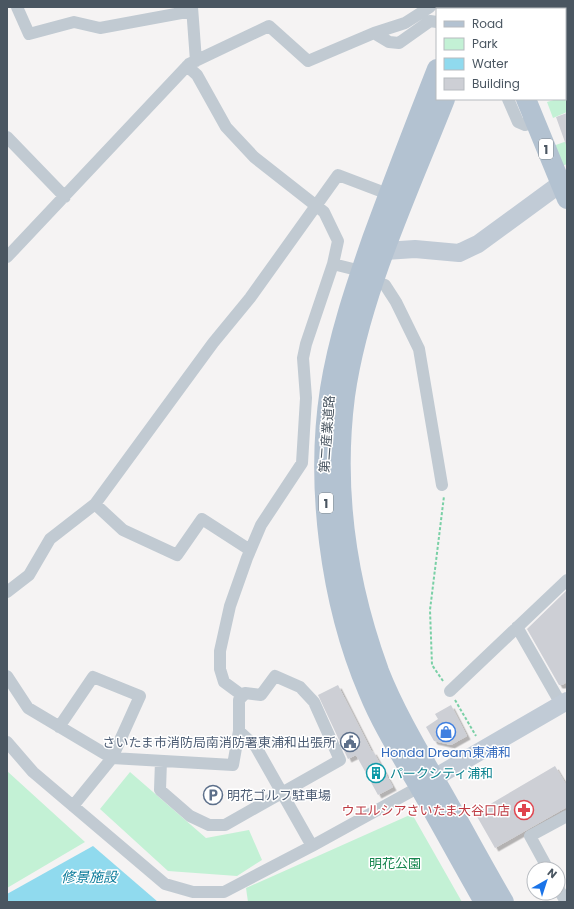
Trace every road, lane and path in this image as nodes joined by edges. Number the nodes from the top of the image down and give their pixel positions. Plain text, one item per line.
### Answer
1 (17, 7) edge
2 (430, 7) edge
3 (192, 9) edge
4 (436, 22) edge
5 (374, 33) junction
6 (192, 63) junction
7 (434, 77) edge
8 (444, 100) edge
9 (523, 100) edge
10 (7, 137) edge
11 (563, 192) edge
12 (388, 194) junction
13 (65, 197) junction
14 (315, 206) junction
15 (385, 251) junction
16 (7, 257) edge
17 (333, 264) junction
18 (368, 276) junction
19 (442, 485) joint
20 (94, 504) junction
21 (250, 550) junction
22 (567, 580) edge
23 (7, 592) edge
24 (517, 627) junction
25 (7, 676) edge
26 (450, 691) junction
27 (243, 696) junction
28 (564, 702) edge
29 (59, 727) junction
30 (239, 731) junction
31 (7, 742) edge
32 (484, 749) junction
33 (112, 758) junction
34 (161, 761) junction
35 (426, 782) junction
36 (283, 793) junction
37 (73, 806) junction
38 (567, 816) edge
39 (312, 846) junction
40 (544, 861) edge
41 (484, 902) edge
42 (504, 902) edge

1 - 3 street
2 - 5 street
3 - 6 street
4 - 5 street
5 - 6 street
6 - 13 street
6 - 14 street
7 - 12 main road, 第二産業道路 / 1
8 - 15 main road, 第二産業道路 / 1
9 - 11 main road, 1
10 - 13 street
11 - 15 street
12 - 14 street
12 - 18 main road, 第二産業道路 / 1
13 - 16 street
14 - 17 street
14 - 20 street
15 - 18 main road, 第二産業道路 / 1
17 - 18 street
17 - 21 street
18 - 19 street
18 - 35 main road, 第二産業道路 / 1
19 - 26 path
20 - 21 street
20 - 23 street
21 - 27 street
22 - 24 street
24 - 26 street
24 - 28 street
25 - 29 street
26 - 32 path
27 - 30 street
27 - 36 street
28 - 32 street
29 - 33 street
29 - 33 street
30 - 34 street
30 - 36 street
31 - 37 street
32 - 35 street
33 - 34 street
33 - 37 street
34 - 36 street
35 - 39 street
35 - 41 main road, 第二産業道路 / 1
35 - 42 main road, 第二産業道路 / 1
36 - 39 street
37 - 39 street
38 - 40 street

